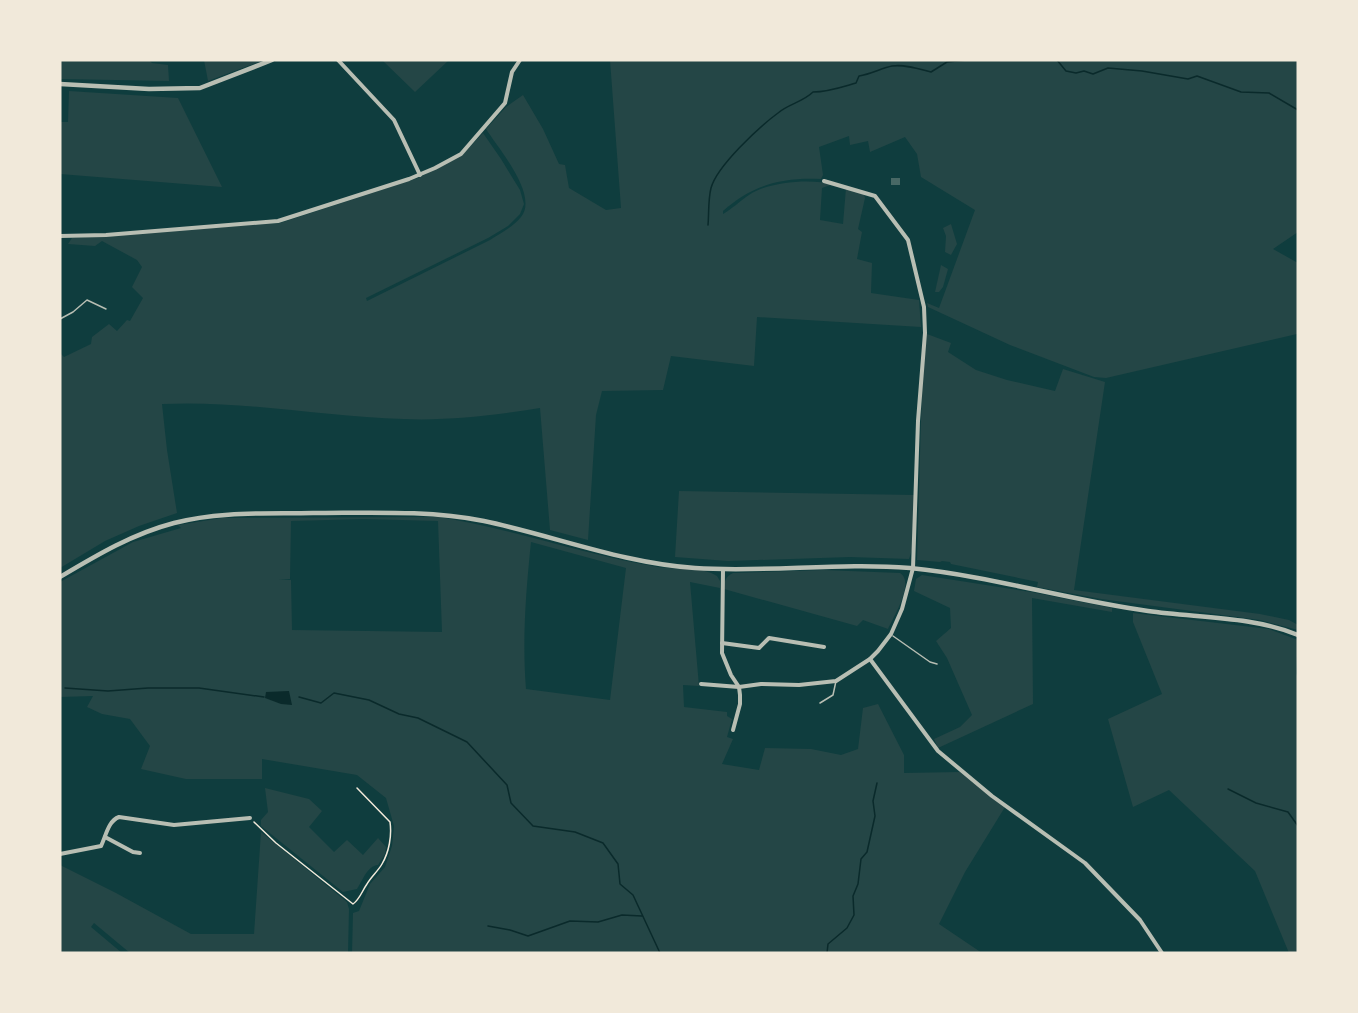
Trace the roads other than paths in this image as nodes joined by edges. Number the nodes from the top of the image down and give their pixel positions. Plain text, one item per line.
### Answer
1 (272, 60) edge
2 (338, 60) edge
3 (520, 60) edge
4 (60, 84) edge
5 (420, 175) junction
6 (824, 181) dead end
7 (60, 236) edge
8 (106, 309) dead end
9 (60, 319) edge
10 (913, 568) junction
11 (723, 570) junction
12 (60, 578) edge
13 (891, 634) junction
14 (1298, 635) edge
15 (722, 643) junction
16 (824, 647) dead end
17 (870, 659) junction
18 (937, 664) dead end
19 (836, 681) junction
20 (701, 684) dead end
21 (739, 687) junction
22 (820, 703) dead end
23 (733, 730) dead end
24 (250, 818) road end
25 (105, 837) junction
26 (140, 853) dead end
27 (60, 854) edge
28 (1162, 953) edge

1 - 4 street
2 - 5 street
3 - 5 street
5 - 7 street
6 - 10 street
8 - 9 lane
10 - 11 street
10 - 13 street
10 - 14 street
11 - 12 street
11 - 15 street
13 - 17 street
13 - 18 lane
15 - 16 street
15 - 21 street
17 - 19 street
17 - 28 street
19 - 21 street
19 - 22 lane
20 - 21 street
21 - 23 street
24 - 25 street
25 - 26 street
25 - 27 street

